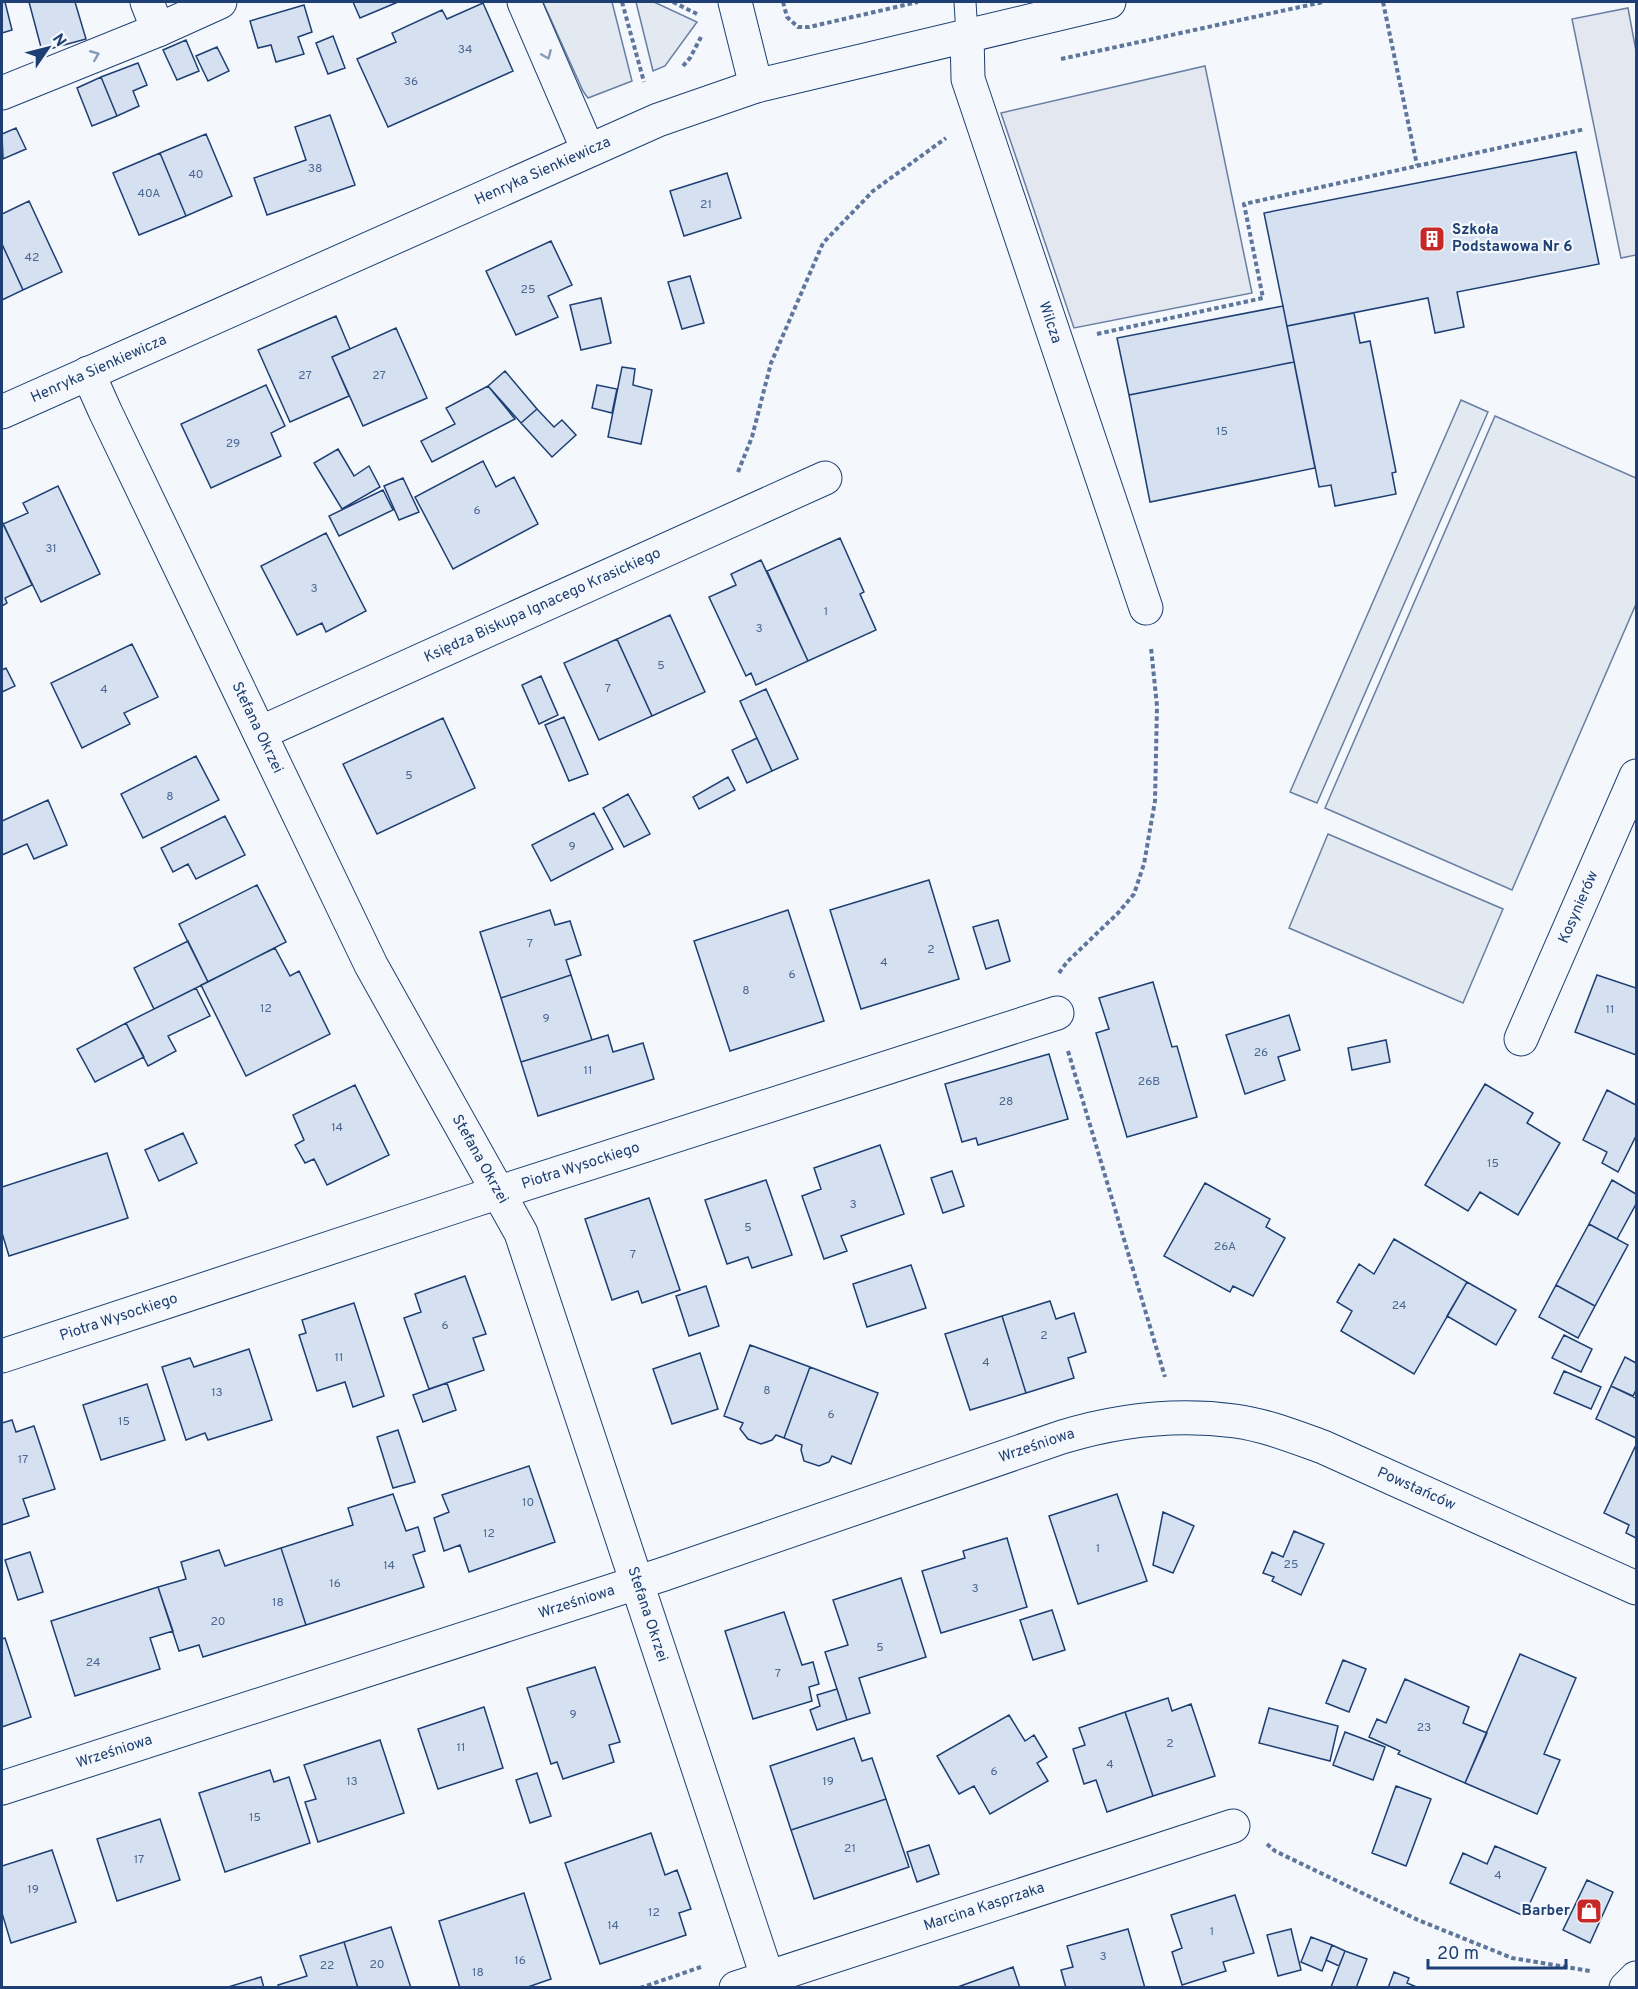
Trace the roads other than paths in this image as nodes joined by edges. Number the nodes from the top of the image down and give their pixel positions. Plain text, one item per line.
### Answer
1 (220, 2) edge
2 (524, 2) edge
3 (735, 2) edge
4 (965, 2) edge
5 (1109, 2) edge
6 (152, 16) edge
7 (967, 34) junction
8 (756, 86) junction
9 (2, 93) edge
10 (588, 150) junction
11 (88, 373) junction
12 (2, 412) edge
13 (825, 478) dead end
14 (1146, 608) road end
15 (260, 732) junction
16 (1636, 776) edge
17 (1057, 1013) road end
18 (1521, 1039) dead end
19 (499, 1193) junction
20 (2, 1356) edge
21 (1189, 1418) joint
22 (636, 1582) junction
23 (1636, 1588) edge
24 (2, 1788) edge
25 (1233, 1826) road end
26 (1636, 1978) edge
27 (753, 1985) edge
28 (1626, 1988) edge

1 - 6 street
2 -> 10 street
3 - 8 street
4 - 7 lane
5 - 7 street, Henryka Sienkiewicza
9 -> 6 street
7 - 8 street, Henryka Sienkiewicza
7 - 14 street, Wilcza
8 - 10 street, Henryka Sienkiewicza
10 - 11 street, Henryka Sienkiewicza
11 - 12 street, Henryka Sienkiewicza
11 - 15 street, Stefana Okrzei
13 - 15 street, Księdza Biskupa Ignacego Krasickiego
15 - 19 street, Stefana Okrzei
16 - 18 street, Kosynierów
17 - 19 street, Piotra Wysockiego
19 - 20 street, Piotra Wysockiego
19 - 22 street, Stefana Okrzei
21 - 22 street, Wrześniowa
21 - 23 street, Powstańców
22 - 24 street, Wrześniowa
22 - 27 street, Stefana Okrzei
25 - 27 street, Marcina Kasprzaka
26 - 28 street

